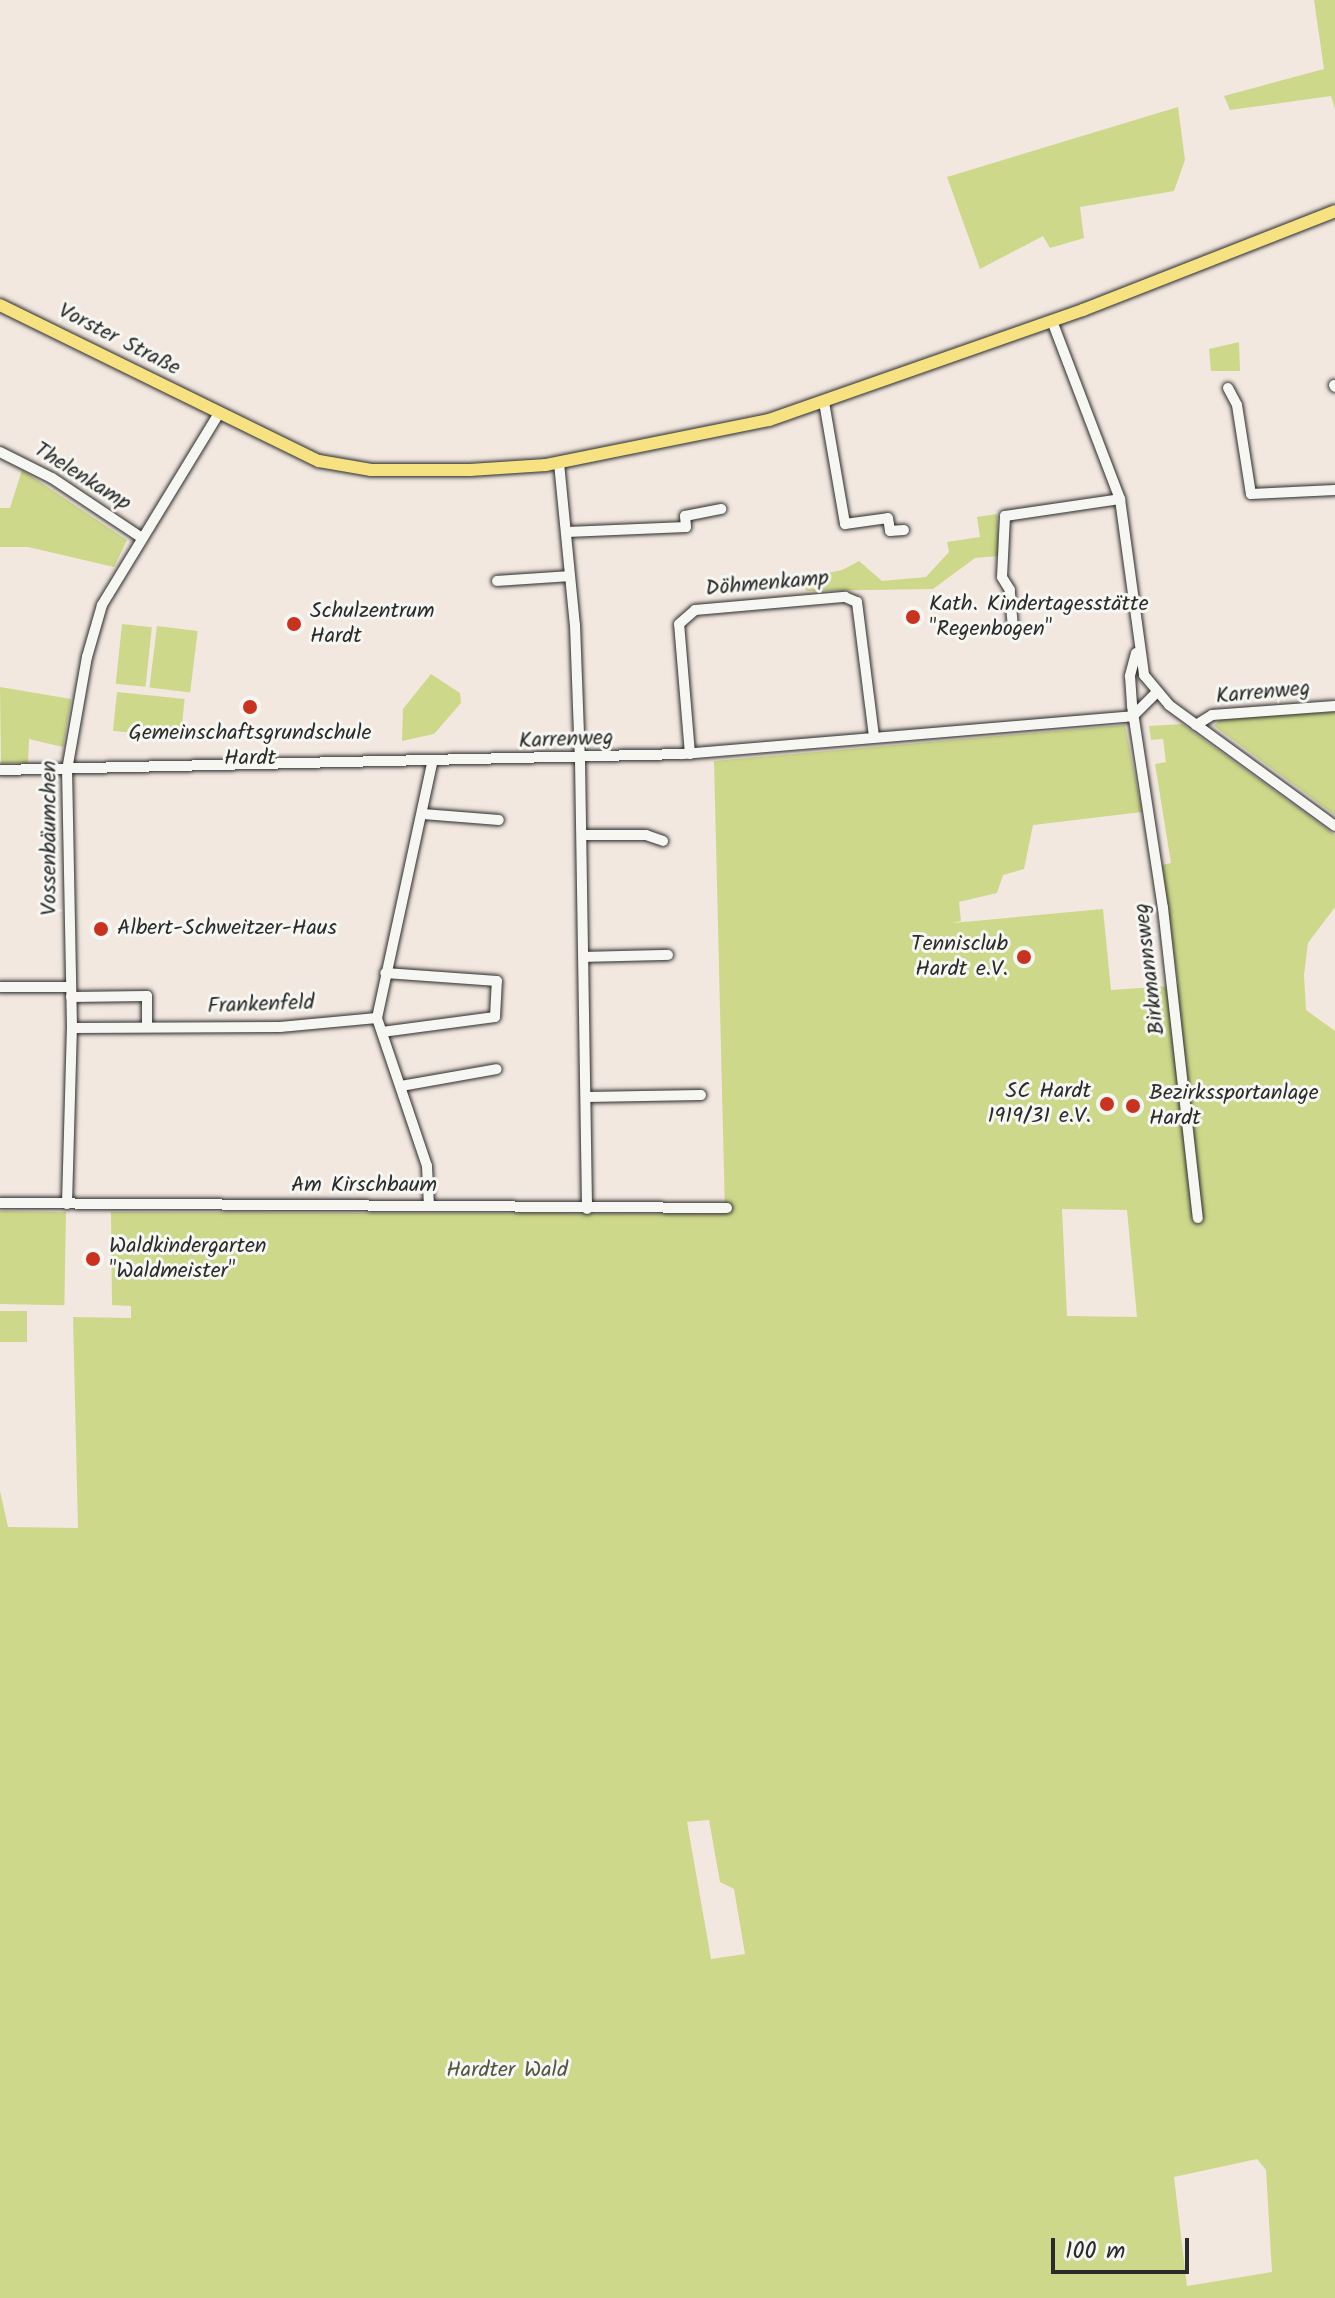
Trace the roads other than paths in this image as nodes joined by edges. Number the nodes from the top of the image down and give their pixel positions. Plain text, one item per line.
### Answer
1 (1335, 211) edge
2 (0, 305) edge
3 (1052, 321) junction
4 (1228, 388) dead end
5 (824, 402) junction
6 (219, 413) junction
7 (0, 452) edge
8 (559, 463) junction
9 (1335, 490) edge
10 (1120, 499) junction
11 (721, 509) dead end
12 (904, 530) dead end
13 (567, 532) junction
14 (142, 538) junction
15 (570, 576) junction
16 (497, 581) dead end
17 (1013, 628) dead end
18 (1138, 649) junction
19 (1156, 693) junction
20 (1335, 706) edge
21 (1132, 711) junction
22 (1196, 725) junction
23 (874, 737) junction
24 (690, 754) junction
25 (580, 760) junction
26 (432, 763) junction
27 (0, 770) edge
28 (67, 770) junction
29 (423, 814) junction
30 (499, 820) dead end
31 (1335, 826) edge
32 (583, 835) junction
33 (663, 841) dead end
34 (668, 955) dead end
35 (585, 957) junction
36 (385, 973) junction
37 (0, 987) edge
38 (70, 992) junction
39 (377, 1018) junction
40 (147, 1027) junction
41 (72, 1028) junction
42 (382, 1032) junction
43 (497, 1069) dead end
44 (401, 1086) junction
45 (701, 1095) dead end
46 (586, 1097) junction
47 (0, 1203) edge
48 (67, 1204) junction
49 (429, 1206) junction
50 (727, 1208) dead end
51 (587, 1209) junction
52 (1198, 1218) dead end

1 - 3 main road, Vorster Straße
2 - 6 main road, Vorster Straße
3 - 5 main road, Vorster Straße
3 - 10 street
4 - 9 street
5 - 8 main road, Vorster Straße
5 - 12 street
6 - 8 main road, Vorster Straße
6 - 14 street, Vossenbäumchen
7 - 14 street, Thelenkamp
8 - 13 street
10 - 17 street
10 - 18 street
11 - 13 street
13 - 15 street
14 - 28 street, Vossenbäumchen
15 - 16 street
15 - 25 street
18 - 19 street
18 - 21 street
19 - 21 street
19 - 22 street
20 - 22 street, Karrenweg
21 - 23 street, Karrenweg
21 - 52 street, Birkmannsweg
22 - 31 street
23 - 24 street, Karrenweg
23 - 24 street, Döhmenkamp
24 - 25 street, Karrenweg
25 - 26 street, Karrenweg
25 - 32 street
26 - 28 street, Karrenweg
26 - 29 street
27 - 28 street, Karrenweg
28 - 38 street, Vossenbäumchen
29 - 30 street
29 - 36 street
32 - 33 street
32 - 35 street
34 - 35 street
35 - 46 street
36 - 39 street
36 - 42 street
37 - 38 street
38 - 40 street
38 - 41 street, Vossenbäumchen
39 - 40 street, Frankenfeld
39 - 42 street
40 - 41 street, Frankenfeld
41 - 48 street, Vossenbäumchen
42 - 44 street
43 - 44 street
44 - 49 street
45 - 46 street
46 - 51 street
47 - 48 street, Am Kirschbaum
48 - 49 street, Am Kirschbaum
49 - 51 street, Am Kirschbaum
50 - 51 street, Am Kirschbaum

